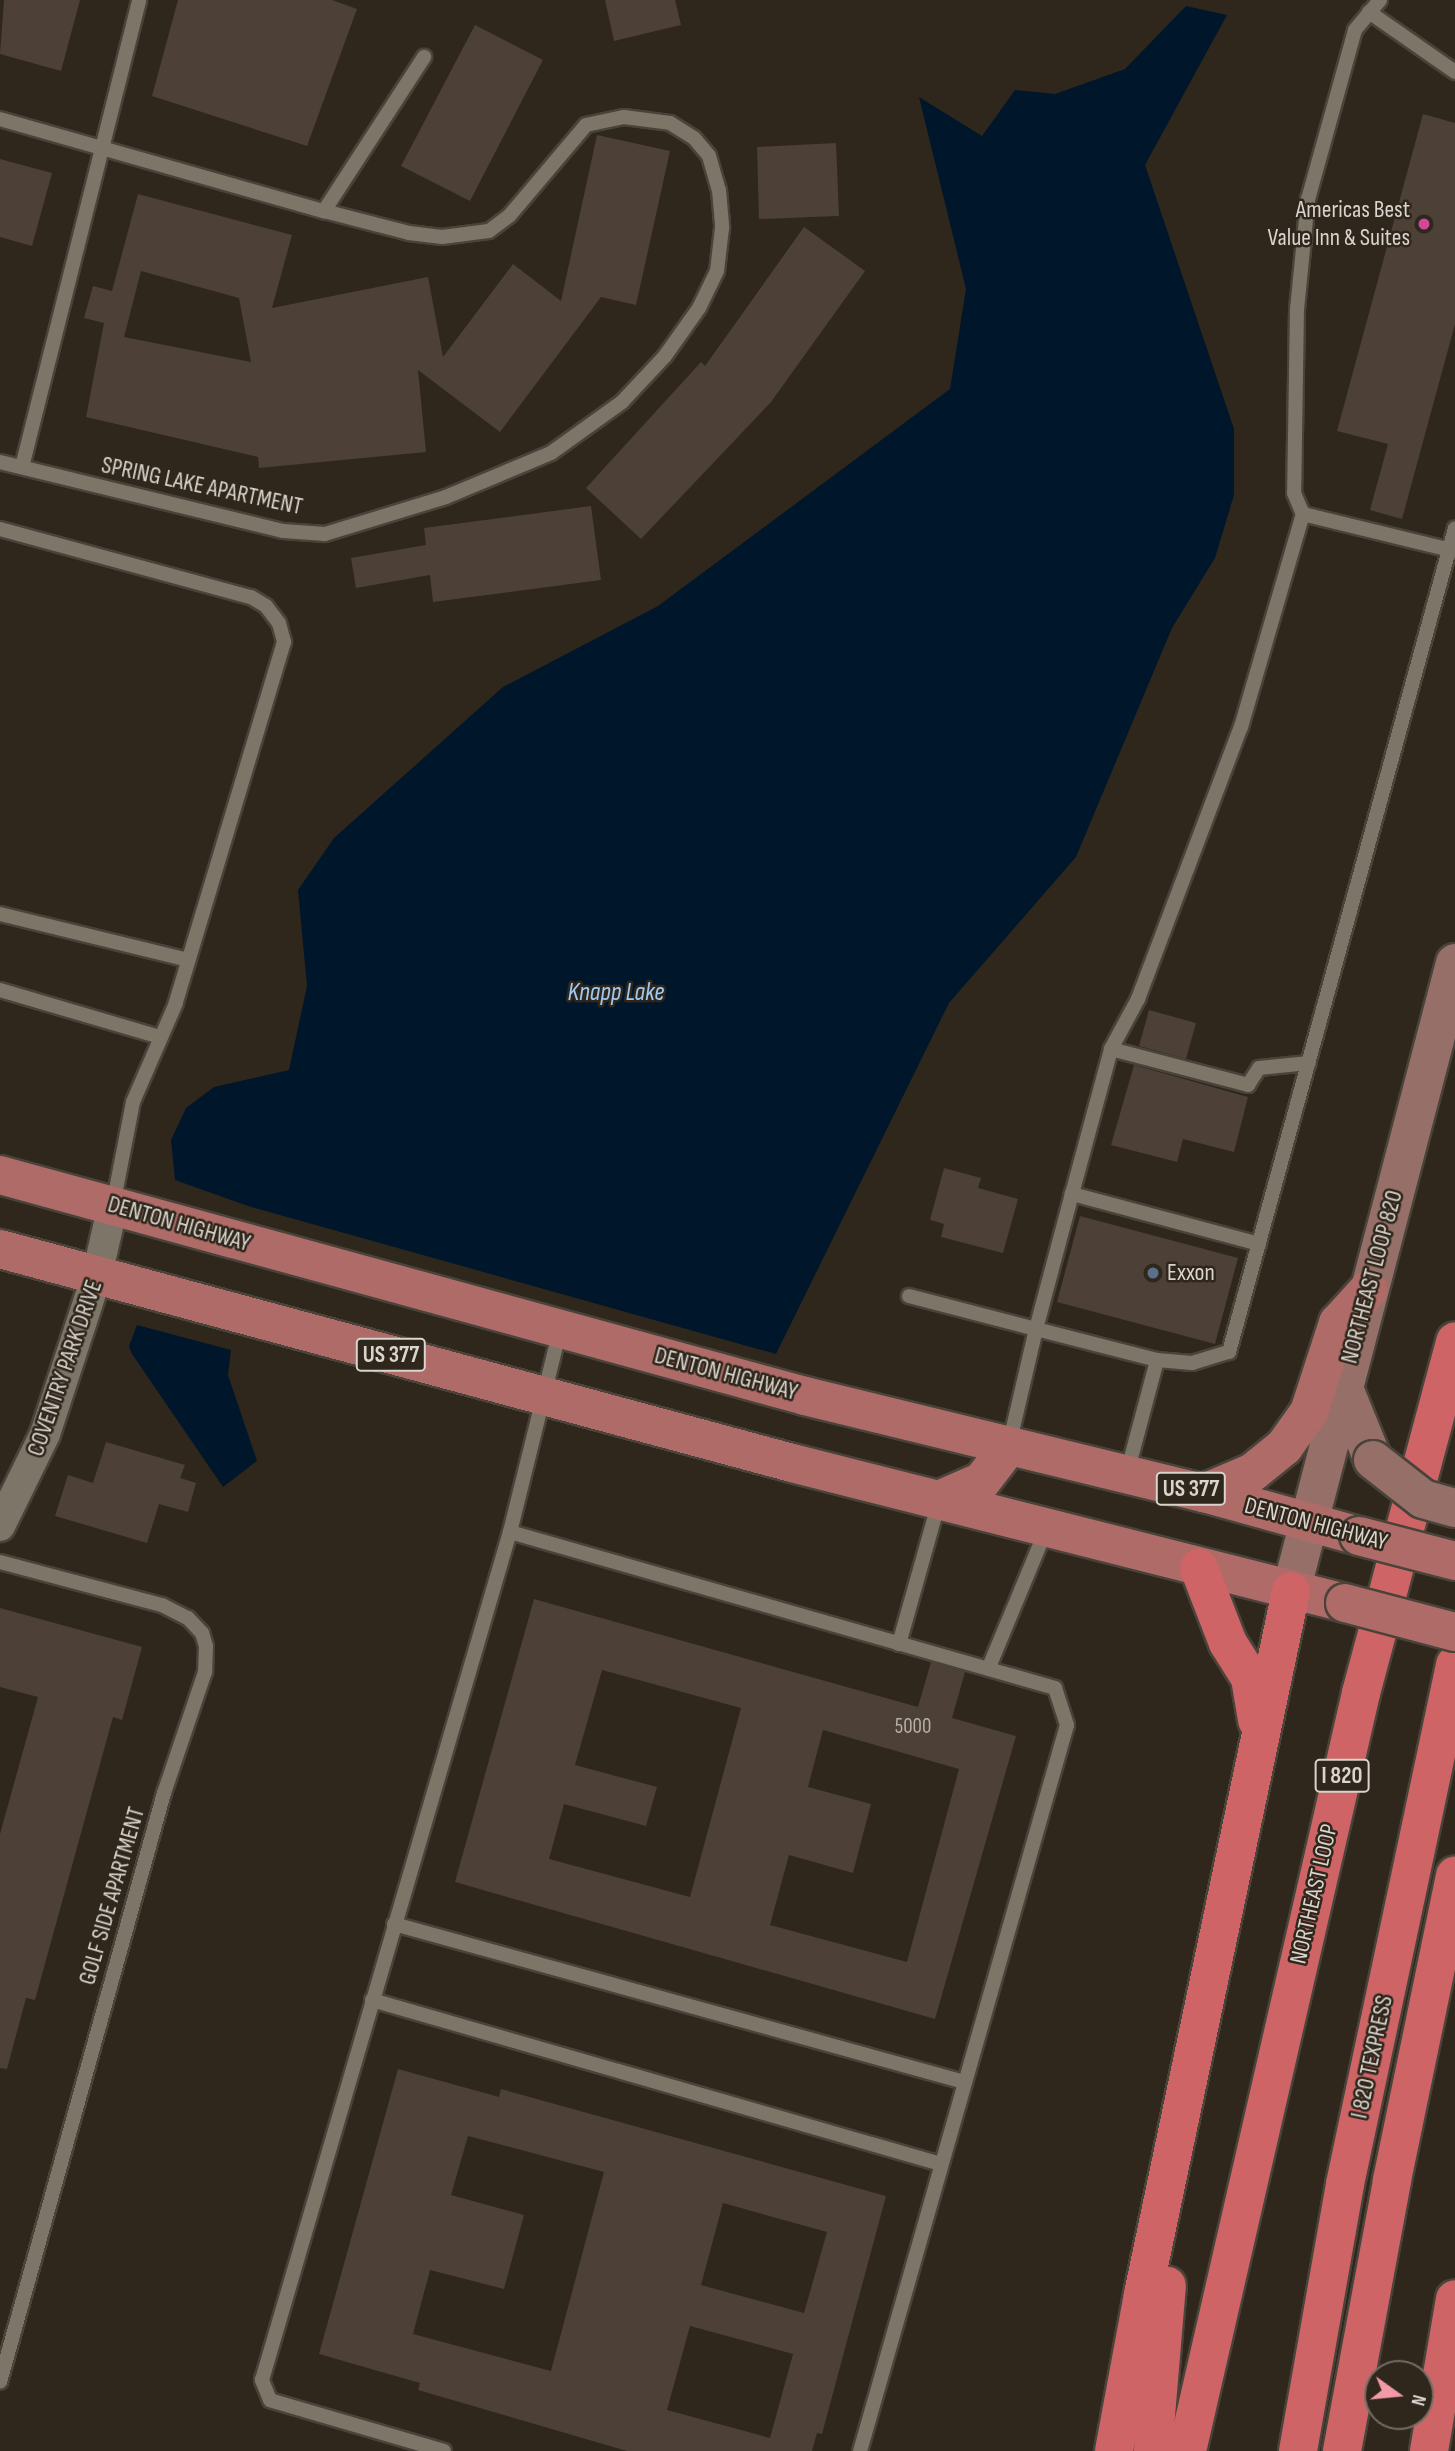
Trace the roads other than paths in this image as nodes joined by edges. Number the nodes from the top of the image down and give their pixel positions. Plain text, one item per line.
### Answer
1 (139, 0) edge
2 (1380, 0) edge
3 (1369, 12) junction
4 (424, 57) dead end
5 (1455, 72) edge
6 (0, 119) edge
7 (102, 149) junction
8 (324, 211) junction
9 (0, 462) edge
10 (22, 467) junction
11 (1303, 514) junction
12 (1455, 528) edge
13 (0, 529) edge
14 (1452, 551) edge
15 (0, 914) edge
16 (188, 960) junction
17 (1455, 963) edge
18 (0, 990) edge
19 (160, 1037) junction
20 (1111, 1049) junction
21 (1309, 1063) junction
22 (0, 1175) edge
23 (1072, 1194) junction
24 (113, 1205) junction
25 (1259, 1244) junction
26 (0, 1249) edge
27 (97, 1275) junction
28 (1368, 1290) junction
29 (909, 1296) dead end
30 (1036, 1329) junction
31 (560, 1330) junction
32 (1455, 1341) edge
33 (1157, 1360) junction
34 (1343, 1387) junction
35 (544, 1398) junction
36 (1009, 1446) junction
37 (1127, 1474) junction
38 (1205, 1493) junction
39 (939, 1500) junction
40 (1455, 1508) edge
41 (1307, 1523) junction
42 (0, 1526) edge
43 (1047, 1529) junction
44 (510, 1532) junction
45 (1455, 1561) edge
46 (0, 1562) edge
47 (1199, 1568) junction
48 (1291, 1591) junction
49 (1455, 1632) edge
50 (899, 1644) junction
51 (1455, 1665) edge
52 (989, 1667) junction
53 (1259, 1729) junction
54 (1455, 1875) edge
55 (394, 1924) junction
56 (372, 2000) junction
57 (964, 2082) junction
58 (941, 2164) junction
59 (1154, 2296) junction
60 (1455, 2299) edge
61 (0, 2382) edge
62 (444, 2451) edge
63 (860, 2451) edge
64 (1114, 2451) edge
65 (1153, 2451) edge
66 (1187, 2451) edge
67 (1298, 2451) edge
68 (1342, 2451) edge
69 (1429, 2451) edge

1 - 7 lane
2 - 3 lane
3 - 5 lane
3 - 11 lane
4 - 8 lane
6 - 7 lane, SPRING LAKE APARTMENT
7 - 8 lane, SPRING LAKE APARTMENT
7 - 10 lane
8 - 10 lane, SPRING LAKE APARTMENT
9 - 10 lane, SPRING LAKE APARTMENT
11 - 14 lane
11 - 20 lane
12 - 14 lane
13 - 16 lane
14 - 21 lane
15 - 16 lane
16 - 19 lane
17 - 28 main road, NORTHEAST LOOP 820
18 - 19 lane
19 - 24 lane
20 - 21 lane
20 - 23 lane
21 - 25 lane
22 - 24 main road, DENTON HIGHWAY / US 377
23 - 25 lane
23 - 30 lane
24 - 27 street, COVENTRY PARK DRIVE
24 - 31 main road, DENTON HIGHWAY / US 377
25 - 33 lane
26 - 27 main road, US 377
27 - 35 main road, US 377
27 - 42 street, COVENTRY PARK DRIVE
28 - 34 main road, NORTHEAST LOOP 820
28 - 38 main road
29 - 30 lane
30 - 33 lane
30 - 36 lane
31 - 35 lane
31 - 36 main road, DENTON HIGHWAY / US 377
32 - 66 highway, NORTHEAST LOOP / I 820
33 - 37 lane
34 - 40 main road, bridge
34 - 41 main road, NORTHEAST LOOP 820
35 - 39 main road, US 377
35 - 44 lane
36 - 37 main road, DENTON HIGHWAY / US 377
36 - 39 main road
37 - 38 main road, DENTON HIGHWAY / US 377
38 - 41 main road, DENTON HIGHWAY / US 377
39 - 43 main road, US 377
39 - 50 lane
41 - 45 main road, DENTON HIGHWAY / US 377, bridge
41 - 48 main road, NORTHEAST LOOP 820
43 - 47 main road, US 377
43 - 52 lane
44 - 50 lane
44 - 55 lane
46 - 61 lane, GOLF SIDE APARTMENT
47 - 48 main road, US 377
47 - 53 highway
48 - 49 main road, US 377, bridge
48 - 53 highway
50 - 52 lane
51 - 67 highway, I 820 TEXPRESS
52 - 57 lane
53 - 59 highway
54 - 68 highway, I 820 TEXPRESS
55 - 56 lane
55 - 57 lane
56 - 58 lane
56 - 62 lane
57 - 58 lane
58 - 63 lane
59 - 64 highway
59 - 65 highway
60 - 69 highway

